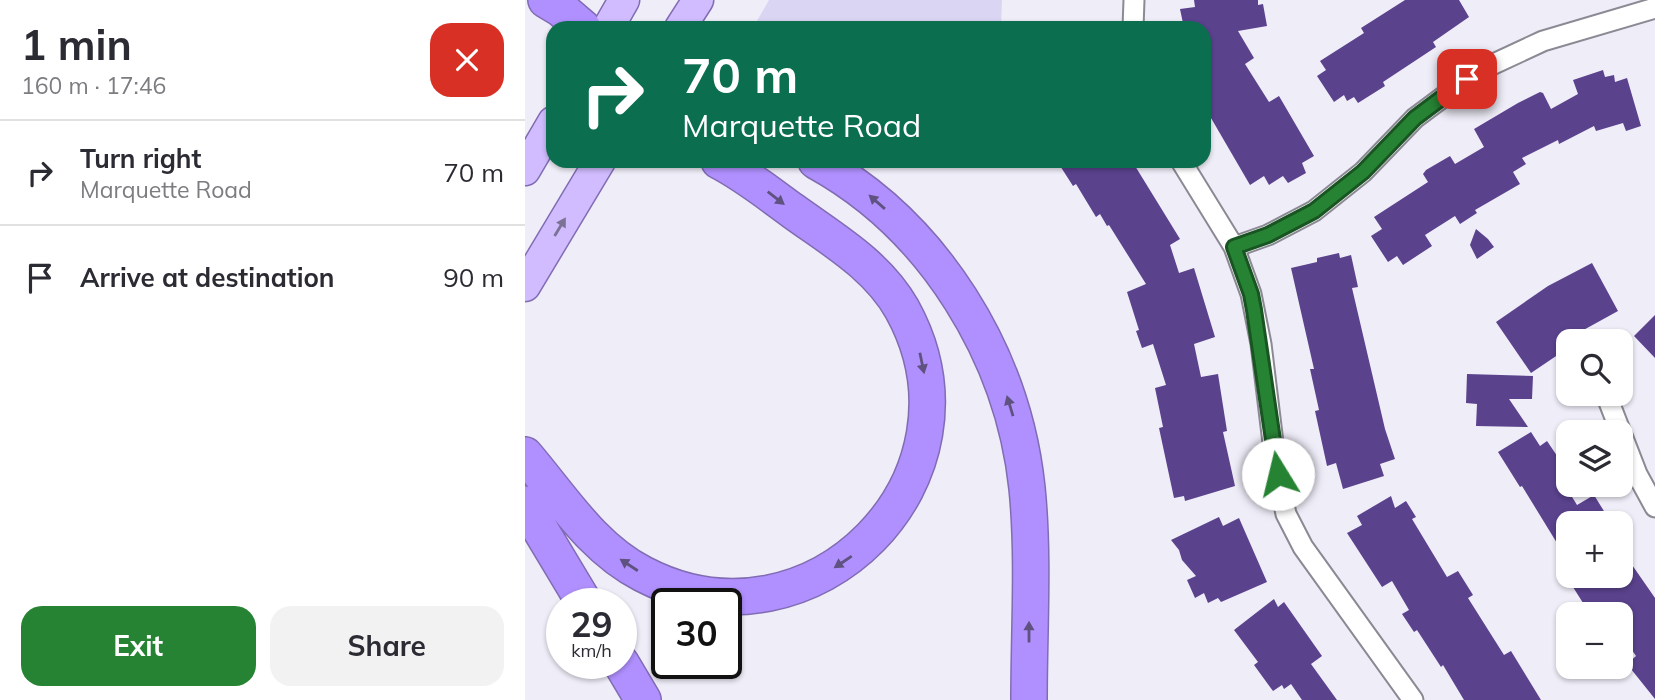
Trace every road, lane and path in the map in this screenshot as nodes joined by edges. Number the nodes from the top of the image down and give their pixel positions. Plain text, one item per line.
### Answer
1 (546, 0) edge
2 (624, 0) edge
3 (698, 0) edge
4 (1134, 0) edge
5 (1655, 8) edge
6 (575, 21) edge
7 (612, 21) edge
8 (684, 21) edge
9 (1133, 21) edge
10 (546, 134) edge
11 (596, 168) edge
12 (733, 168) edge
13 (829, 168) edge
14 (1185, 168) edge
15 (525, 170) edge
16 (1234, 247) junction
17 (525, 286) edge
18 (1611, 406) edge
19 (525, 455) edge
20 (525, 504) edge
21 (1655, 507) edge
22 (575, 588) edge
23 (631, 679) edge
24 (643, 700) edge
25 (1029, 700) edge
26 (1413, 700) edge

1 - 6 highway
2 - 7 main road
3 - 8 main road
4 - 9 street
5 - 16 street
10 - 15 main road
17 -> 11 main road
12 -> 19 highway
25 -> 13 highway
14 - 16 street
16 - 26 street
18 - 21 street
20 - 22 highway
23 - 24 highway

